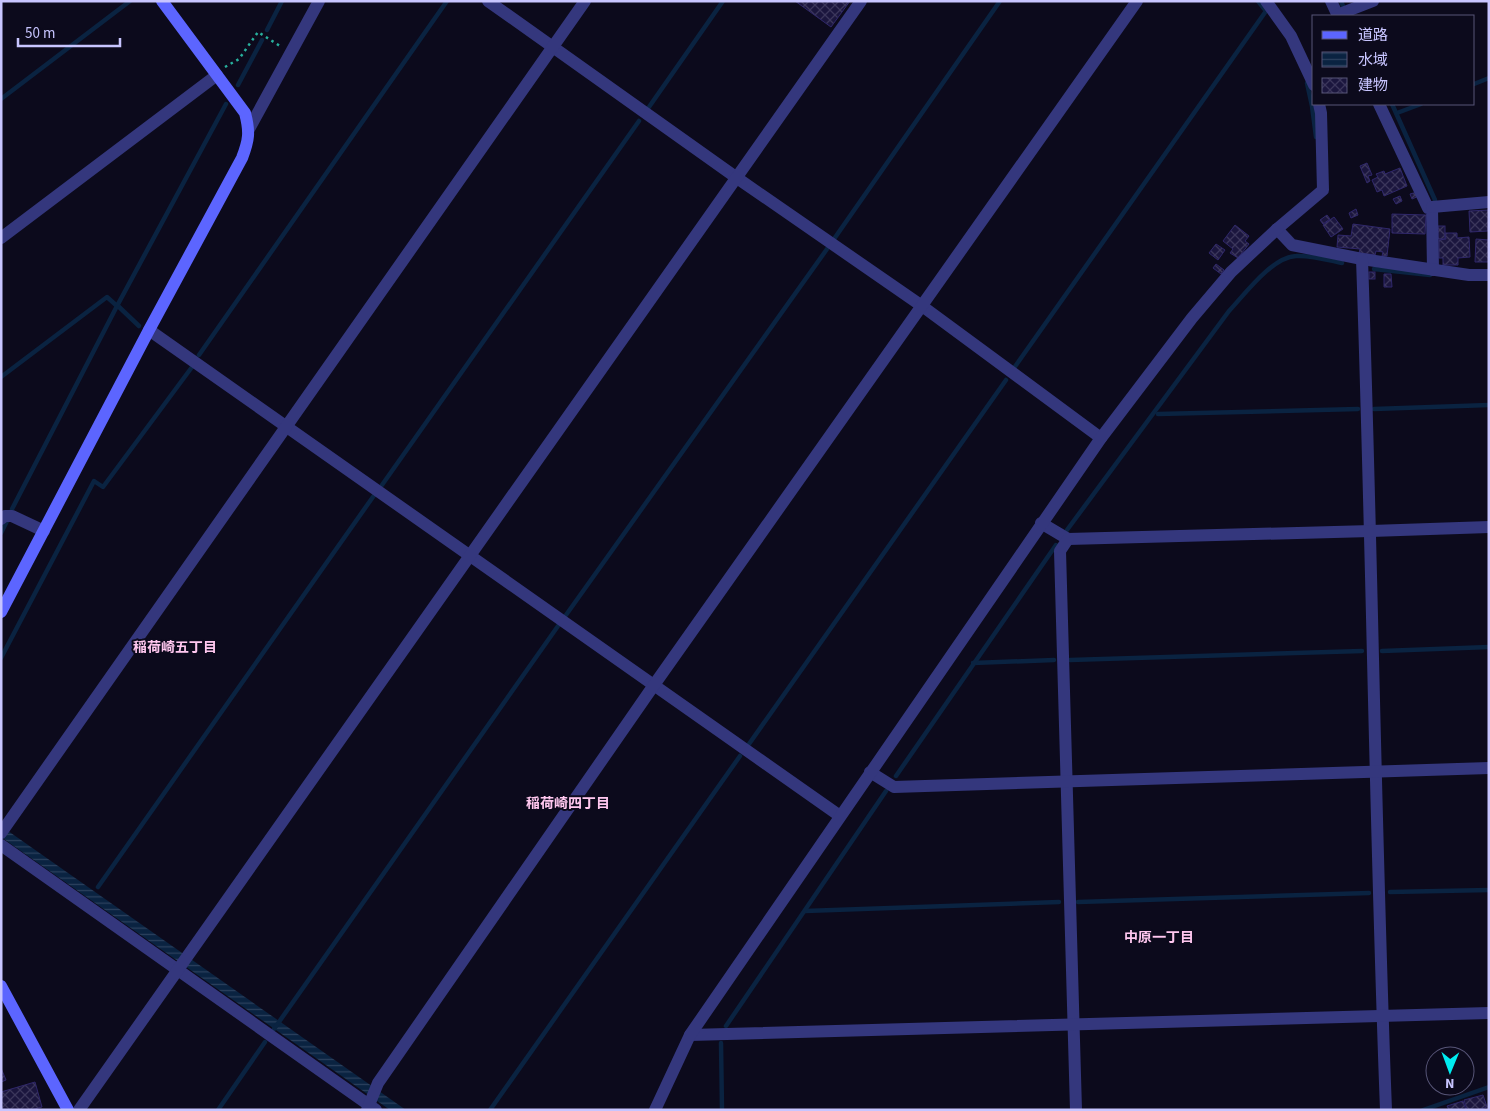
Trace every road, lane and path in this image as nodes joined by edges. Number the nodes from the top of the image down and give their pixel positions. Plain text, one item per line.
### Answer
1 (162, 1) edge
2 (319, 1) edge
3 (488, 1) edge
4 (585, 1) edge
5 (861, 1) edge
6 (1137, 1) edge
7 (1266, 1) edge
8 (1331, 1) edge
9 (1373, 1) edge
10 (1338, 15) edge
11 (553, 47) junction
12 (290, 52) junction
13 (216, 73) junction
14 (1312, 81) edge
15 (1319, 105) edge
16 (1379, 105) edge
17 (249, 129) junction
18 (737, 178) junction
19 (1489, 202) edge
20 (1432, 207) junction
21 (1277, 229) junction
22 (1, 238) edge
23 (1362, 260) junction
24 (1433, 270) junction
25 (1489, 275) edge
26 (922, 306) junction
27 (149, 330) junction
28 (286, 425) junction
29 (1101, 438) junction
30 (1, 519) edge
31 (1041, 524) junction
32 (1489, 526) edge
33 (1371, 531) junction
34 (44, 532) junction
35 (1068, 539) junction
36 (470, 555) junction
37 (1, 612) edge
38 (654, 685) junction
39 (1489, 768) edge
40 (870, 772) junction
41 (1375, 772) junction
42 (1066, 783) junction
43 (840, 816) junction
44 (4, 829) edge
45 (1, 845) edge
46 (178, 970) junction
47 (1, 986) edge
48 (1489, 1013) edge
49 (1382, 1016) junction
50 (1074, 1026) junction
51 (690, 1035) junction
52 (371, 1108) edge
53 (68, 1110) edge
54 (80, 1110) edge
55 (655, 1110) edge
56 (1076, 1110) edge
57 (1386, 1110) edge

1 - 13 street
2 - 12 street
3 - 11 street
4 - 11 street
5 - 18 street
6 - 26 street
7 - 14 street
8 - 10 street
9 - 10 street
11 - 18 street
11 - 28 street
12 - 13 path
12 - 17 street
13 - 17 street
13 - 22 street
15 - 21 street
16 - 20 street
17 - 27 street
18 - 26 street
18 - 36 street
19 - 20 street
20 - 24 street
21 - 23 street
21 - 29 street
23 - 24 street
23 - 33 street
24 - 25 street
26 - 29 street
26 - 38 street
27 - 28 street
27 - 34 street
28 - 36 street
28 - 44 street
29 - 31 street
30 - 34 street
31 - 35 street
31 - 40 street
32 - 33 street
33 - 35 street
33 - 41 street
34 - 37 street
35 - 42 street
36 - 38 street
36 - 46 street
38 - 43 street
38 - 52 street
39 - 41 street
40 - 42 street
40 - 43 street
41 - 42 street
41 - 49 street
42 - 50 street
43 - 51 street
45 - 46 street
46 - 52 street
46 - 54 street
47 - 53 street
48 - 49 street
49 - 50 street
49 - 57 street
50 - 51 street
50 - 56 street
51 - 55 street

